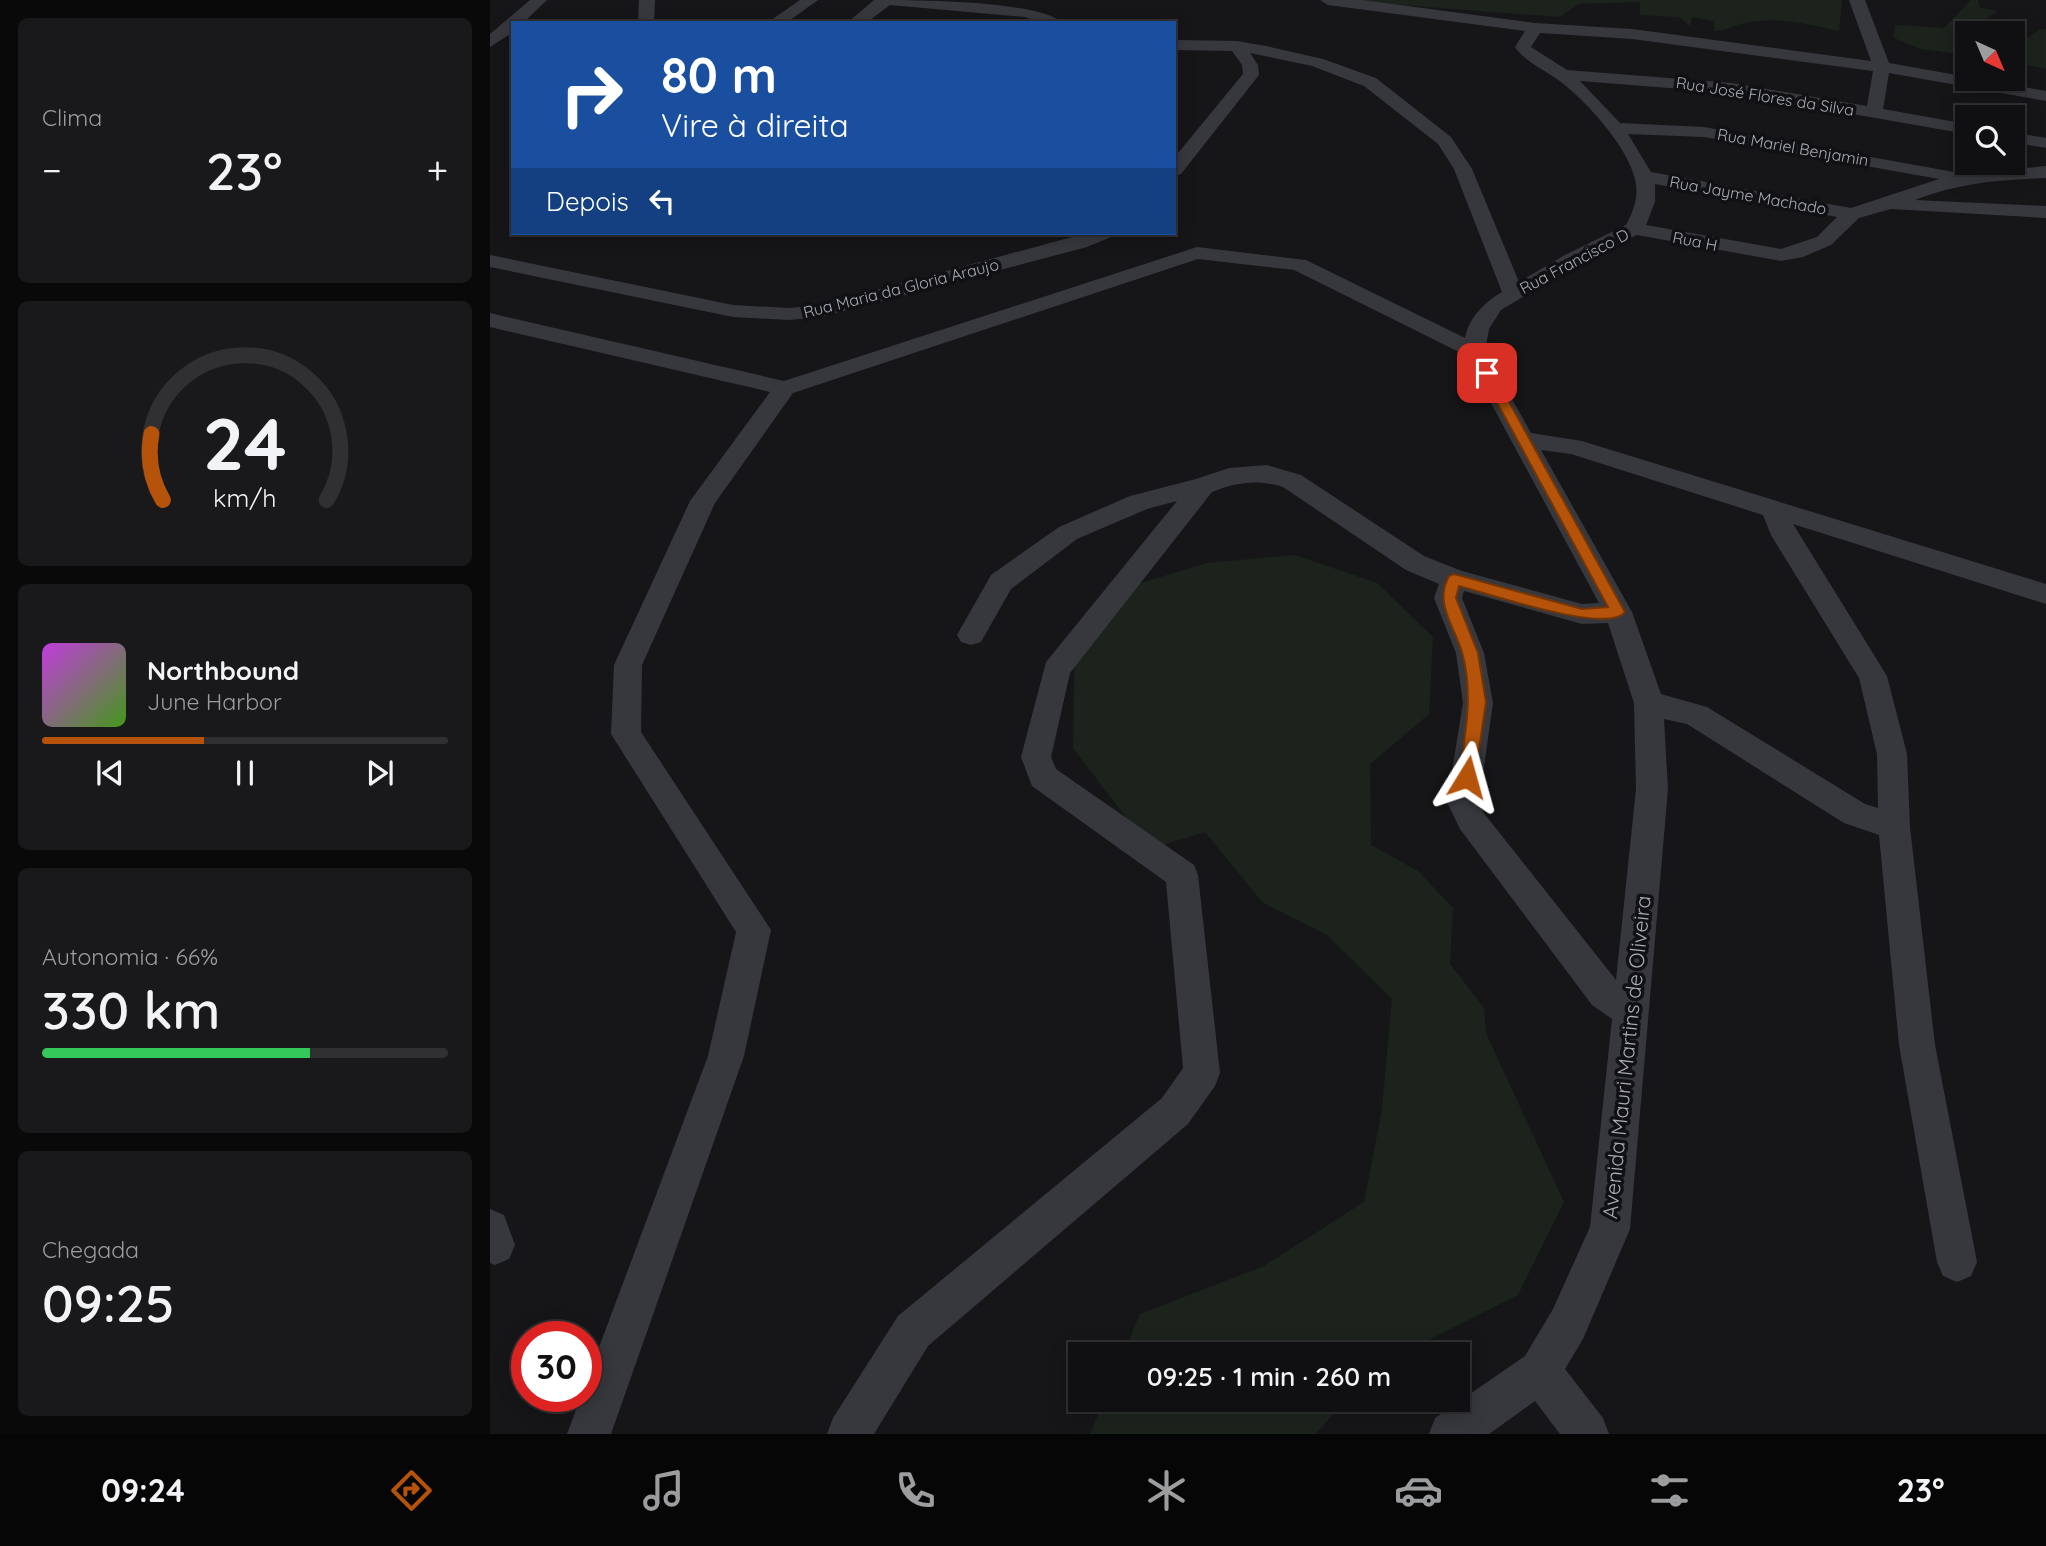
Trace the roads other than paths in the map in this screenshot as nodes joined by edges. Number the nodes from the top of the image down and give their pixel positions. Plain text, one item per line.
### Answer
1 (539, 0) edge
2 (648, 0) edge
3 (810, 0) edge
4 (1010, 0) edge
5 (1328, 0) edge
6 (1857, 0) edge
7 (883, 1) edge
8 (963, 5) edge
9 (1021, 18) edge
10 (515, 21) edge
11 (646, 21) edge
12 (778, 21) edge
13 (858, 21) edge
14 (936, 21) edge
15 (1041, 21) edge
16 (511, 25) edge
17 (1535, 28) junction
18 (490, 42) edge
19 (1176, 46) edge
20 (1237, 46) junction
21 (1882, 67) junction
22 (1562, 75) junction
23 (2046, 96) edge
24 (1874, 113) junction
25 (1955, 127) edge
26 (1615, 128) junction
27 (2025, 139) edge
28 (2046, 143) edge
29 (1176, 168) edge
30 (2046, 172) edge
31 (1644, 176) junction
32 (1969, 178) junction
33 (1887, 204) junction
34 (2046, 212) edge
35 (1852, 214) junction
36 (1634, 229) junction
37 (1099, 235) edge
38 (490, 261) edge
39 (1513, 293) junction
40 (490, 320) edge
41 (1475, 351) junction
42 (785, 388) junction
43 (1524, 440) junction
44 (1203, 486) junction
45 (1774, 510) junction
46 (1454, 579) junction
47 (2046, 594) edge
48 (1618, 612) junction
49 (971, 635) dead end
50 (1649, 703) junction
51 (1894, 827) junction
52 (1631, 1012) junction
53 (1957, 1262) dead end
54 (1540, 1371) junction
55 (589, 1434) edge
56 (849, 1434) edge
57 (1451, 1434) edge
58 (1587, 1434) edge

1 - 10 street
2 - 11 street
3 - 12 street
4 - 8 street
5 - 17 street
6 - 21 street
7 - 8 street
7 - 13 street
8 - 9 street
8 - 14 street
9 - 15 street
16 - 18 street
17 - 21 street
17 - 22 street
19 - 20 street
20 - 29 street
20 - 39 street
21 - 23 street
21 - 24 street
22 - 24 street, Rua José Flores da Silva
22 - 26 street
24 - 25 street, Rua José Flores da Silva
26 - 31 street
26 - 32 street, Rua Mariel Benjamin
27 - 28 street
30 - 32 street
31 - 35 street, Rua Jayme Machado
31 - 36 street
32 - 33 street
33 - 34 street
33 - 35 street
35 - 36 street, Rua H
36 - 39 street, Rua Francisco D
37 - 38 street, Rua Maria da Gloria Araujo
39 - 41 street, Rua Francisco D
40 - 42 street
41 - 42 street
41 - 43 street, Avenida Mauri Martins de Oliveira
42 - 55 street
43 - 45 street
43 - 48 street, Avenida Mauri Martins de Oliveira
44 - 46 street
44 - 49 street
44 - 56 street
45 - 47 street
45 - 51 street
46 - 48 street
46 - 52 street
48 - 50 street, Avenida Mauri Martins de Oliveira
50 - 51 street
50 - 52 street, Avenida Mauri Martins de Oliveira
51 - 53 street
52 - 54 street, Avenida Mauri Martins de Oliveira
54 - 57 street, Avenida Mauri Martins de Oliveira
54 - 58 street

